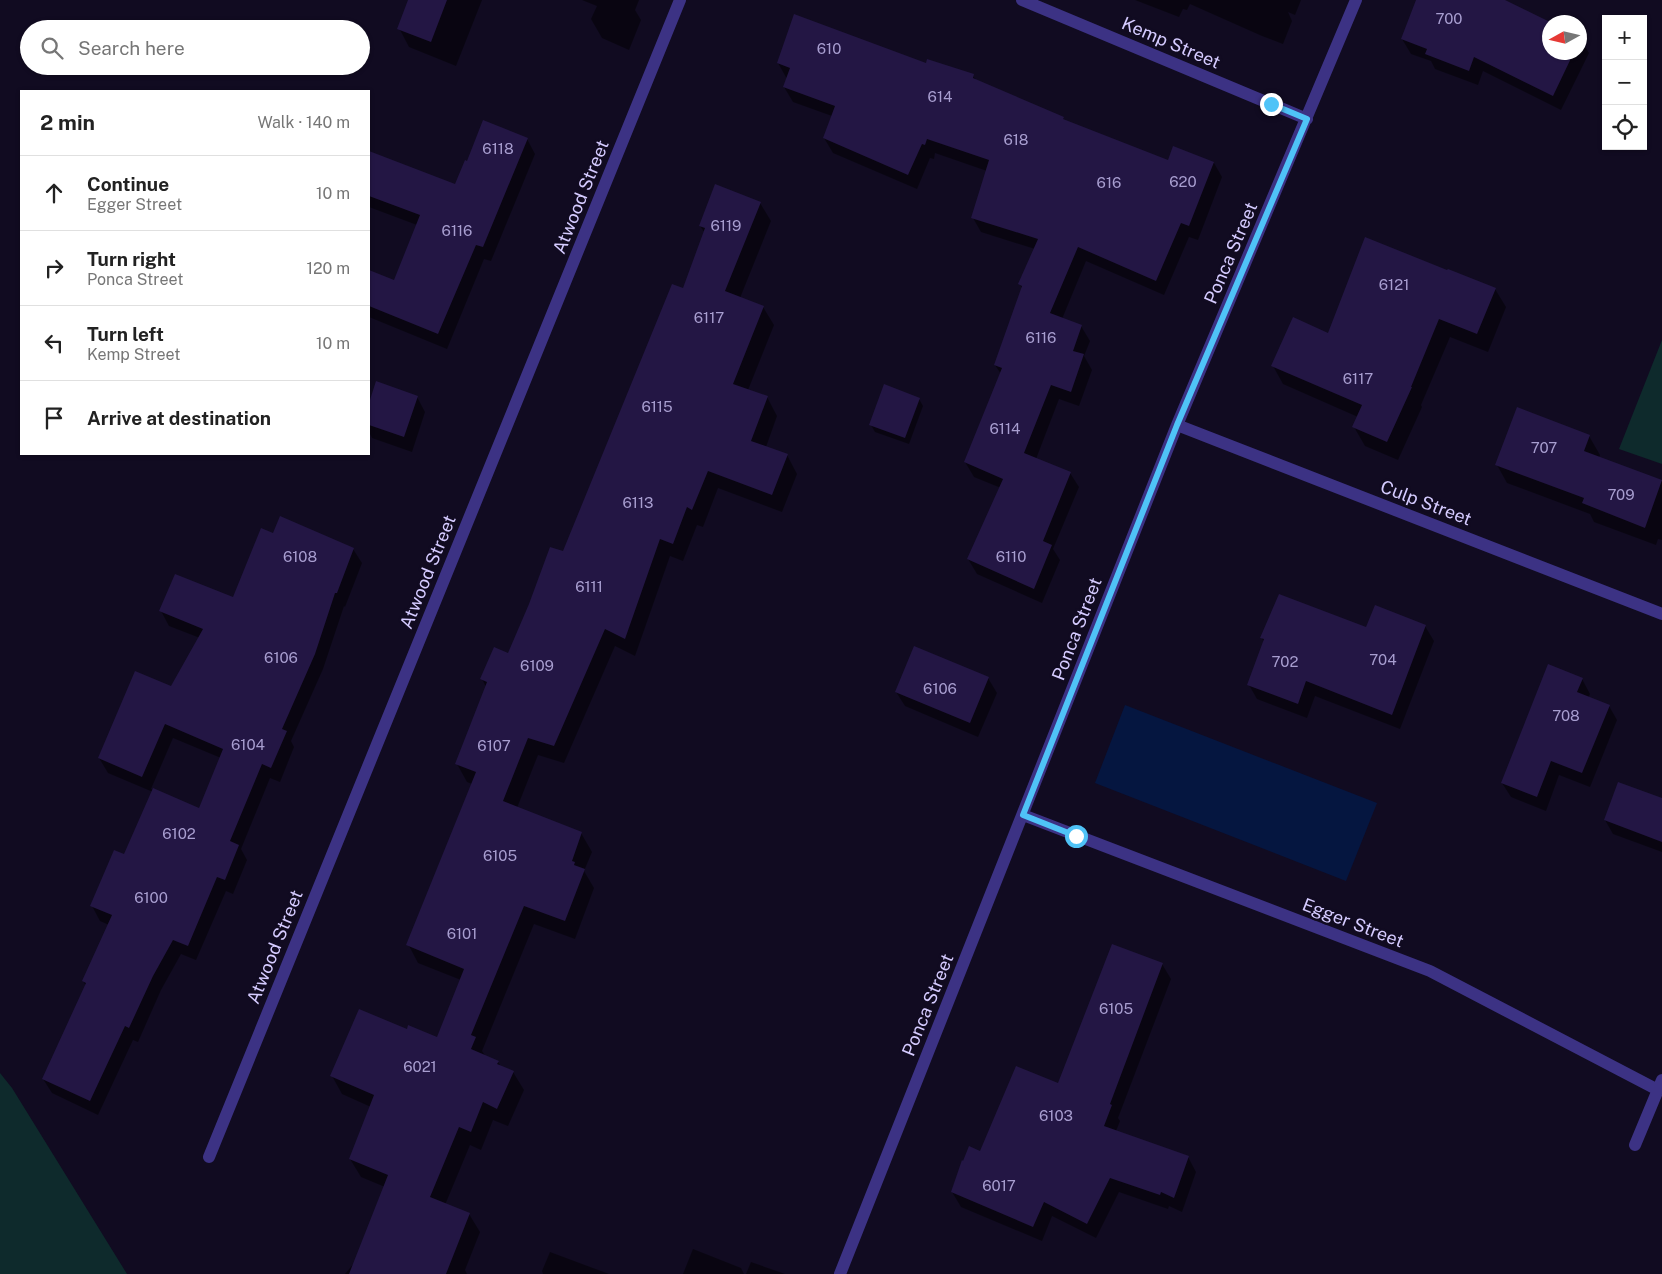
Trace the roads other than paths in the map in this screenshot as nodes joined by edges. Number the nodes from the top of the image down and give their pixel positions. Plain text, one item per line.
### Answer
1 (680, 0) edge
2 (1022, 0) edge
3 (1356, 0) edge
4 (1307, 119) junction
5 (1177, 425) junction
6 (1662, 614) edge
7 (1023, 815) junction
8 (1660, 1085) edge
9 (1635, 1145) dead end
10 (209, 1157) dead end
11 (840, 1274) edge

1 - 10 street, Atwood Street
2 - 4 street, Kemp Street
3 - 4 street, Ponca Street
4 - 5 street, Ponca Street
5 - 6 street, Culp Street
5 - 7 street, Ponca Street
7 - 8 street, Egger Street
7 - 11 street, Ponca Street
8 - 9 street

